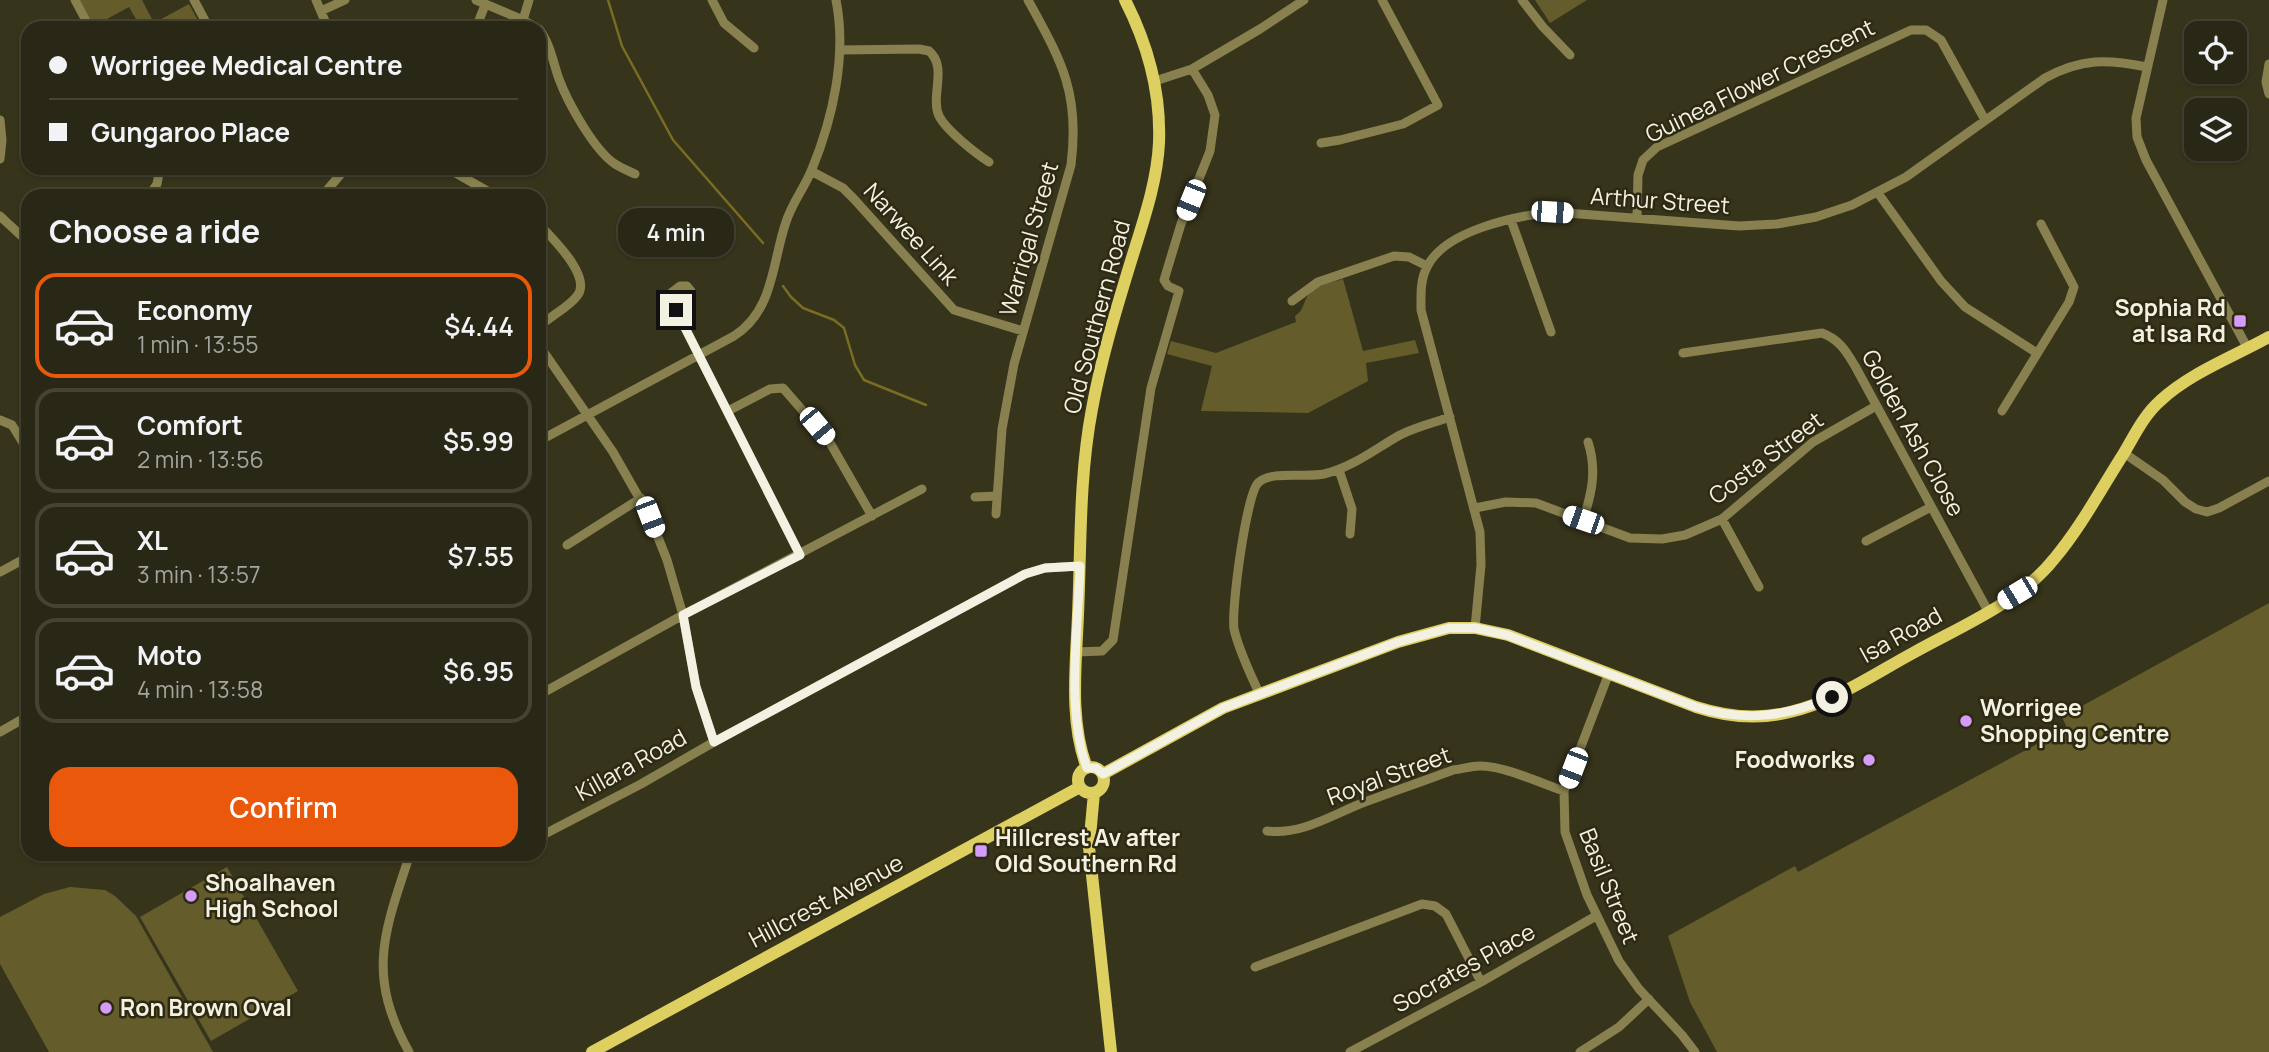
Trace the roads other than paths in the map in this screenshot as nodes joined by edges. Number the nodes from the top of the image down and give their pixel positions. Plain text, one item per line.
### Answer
1 (75, 0) edge
2 (194, 0) edge
3 (316, 0) edge
4 (345, 0) edge
5 (476, 0) edge
6 (530, 0) edge
7 (712, 0) edge
8 (836, 0) edge
9 (1028, 0) edge
10 (1125, 0) edge
11 (1304, 0) edge
12 (1382, 0) edge
13 (1522, 0) edge
14 (2163, 0) edge
15 (485, 5) junction
16 (321, 11) junction
17 (523, 20) joint
18 (86, 21) edge
19 (205, 21) edge
20 (325, 21) edge
21 (479, 21) edge
22 (546, 40) edge
23 (754, 48) dead end
24 (840, 50) junction
25 (1570, 55) dead end
26 (2269, 64) edge
27 (2147, 67) junction
28 (1192, 69) junction
29 (1155, 81) junction
30 (2269, 94) edge
31 (0, 120) edge
32 (1985, 120) junction
33 (1321, 143) dead end
34 (0, 159) edge
35 (989, 162) dead end
36 (811, 171) junction
37 (635, 174) dead end
38 (340, 175) edge
39 (459, 175) edge
40 (328, 189) edge
41 (484, 189) edge
42 (1878, 193) junction
43 (0, 216) edge
44 (1637, 218) junction
45 (1511, 220) junction
46 (2041, 224) dead end
47 (546, 232) edge
48 (21, 236) edge
49 (1427, 266) junction
50 (1292, 301) dead end
51 (676, 310) dead end
52 (546, 322) edge
53 (1023, 331) junction
54 (1550, 332) dead end
55 (2269, 337) edge
56 (2248, 349) junction
57 (546, 353) edge
58 (1683, 353) dead end
59 (2037, 353) junction
60 (698, 355) junction
61 (1876, 406) junction
62 (728, 411) junction
63 (2002, 411) dead end
64 (588, 415) junction
65 (1450, 417) junction
66 (0, 420) edge
67 (546, 437) edge
68 (21, 440) edge
69 (1588, 442) dead end
70 (2124, 453) junction
71 (1339, 470) junction
72 (2269, 481) edge
73 (922, 489) dead end
74 (997, 496) junction
75 (975, 497) dead end
76 (640, 499) junction
77 (1931, 507) junction
78 (1475, 508) junction
79 (996, 514) dead end
80 (872, 516) junction
81 (1722, 519) junction
82 (1583, 520) junction
83 (1350, 534) dead end
84 (1867, 541) dead end
85 (567, 545) dead end
86 (800, 555) junction
87 (21, 561) edge
88 (1080, 566) junction
89 (0, 572) edge
90 (1759, 587) dead end
91 (1987, 611) junction
92 (683, 615) junction
93 (1475, 628) junction
94 (1076, 652) junction
95 (1609, 673) junction
96 (546, 691) edge
97 (1259, 693) junction
98 (21, 720) edge
99 (0, 732) edge
100 (714, 742) junction
101 (1087, 768) junction
102 (1103, 774) junction
103 (1080, 787) junction
104 (1564, 791) junction
105 (1094, 793) junction
106 (1267, 831) dead end
107 (546, 833) edge
108 (408, 861) edge
109 (1596, 916) junction
110 (1255, 967) dead end
111 (1481, 982) junction
112 (1649, 999) junction
113 (1110, 1051) edge
114 (410, 1052) edge
115 (592, 1052) edge
116 (1350, 1052) edge
117 (1580, 1052) edge
118 (1695, 1052) edge

1 - 18 street
2 - 19 street
3 - 16 street
4 - 16 street
5 - 15 street
6 - 17 street
7 - 23 street
8 - 24 street
9 - 53 street, Warrigal Street
10 - 29 main road, Old Southern Road
11 - 28 street
12 - 33 street
13 - 25 street
14 - 27 street
15 - 17 street
15 - 21 street
16 - 20 street
22 - 37 street
24 - 35 street
24 - 36 street
26 - 30 street
27 - 32 street, Arthur Street
27 - 56 street
28 - 29 street
28 - 94 street
29 - 88 main road, Old Southern Road
31 - 34 street
32 - 42 street, Arthur Street
32 - 44 street, Guinea Flower Crescent
36 - 53 street, Narwee Link
36 - 60 street
38 - 40 street
39 - 41 street
42 - 44 street, Arthur Street
42 - 59 street
43 - 48 street
44 - 45 street, Arthur Street
45 - 49 street, Arthur Street
45 - 54 street
46 - 59 street
47 - 52 street
49 - 50 street
49 - 65 street
51 - 60 street
53 - 74 street, Warrigal Street
55 - 56 main road, Isa Road
56 - 70 main road, Isa Road
57 - 64 street
58 - 61 street, Golden Ash Close
59 - 63 street
60 - 62 street
60 - 64 street
61 - 77 street, Golden Ash Close
61 - 81 street, Costa Street
62 - 80 street
62 - 86 street
64 - 67 street
64 - 76 street
65 - 71 street
65 - 78 street
66 - 68 street
69 - 82 street
70 - 72 street
70 - 91 main road, Isa Road
71 - 83 street
71 - 97 street
73 - 80 street
74 - 75 street
74 - 79 street, Warrigal Street
76 - 85 street
76 - 92 street
77 - 84 street
77 - 91 street, Golden Ash Close
78 - 82 street, Costa Street
78 - 93 street
80 - 86 street
81 - 82 street, Costa Street
81 - 90 street
86 - 92 street
87 - 89 street
88 - 94 main road, Old Southern Road
88 - 100 street, Killara Road
91 - 95 main road, Isa Road
92 - 96 street
92 - 100 street
93 - 95 main road, Isa Road
93 - 97 main road, Isa Road
94 - 101 main road, Old Southern Road
95 - 104 street, Basil Street
97 - 102 main road, Isa Road
98 - 99 street
100 - 107 street, Killara Road
101 - 102 main road
101 - 103 main road
102 - 105 main road
103 - 105 main road
103 - 115 main road, Hillcrest Avenue
104 - 106 street, Royal Street
104 - 109 street, Basil Street
105 - 113 main road
108 - 114 street
109 - 111 street, Socrates Place
109 - 112 street, Basil Street
110 - 111 street
111 - 116 street, Socrates Place
112 - 117 street
112 - 118 street, Basil Street

